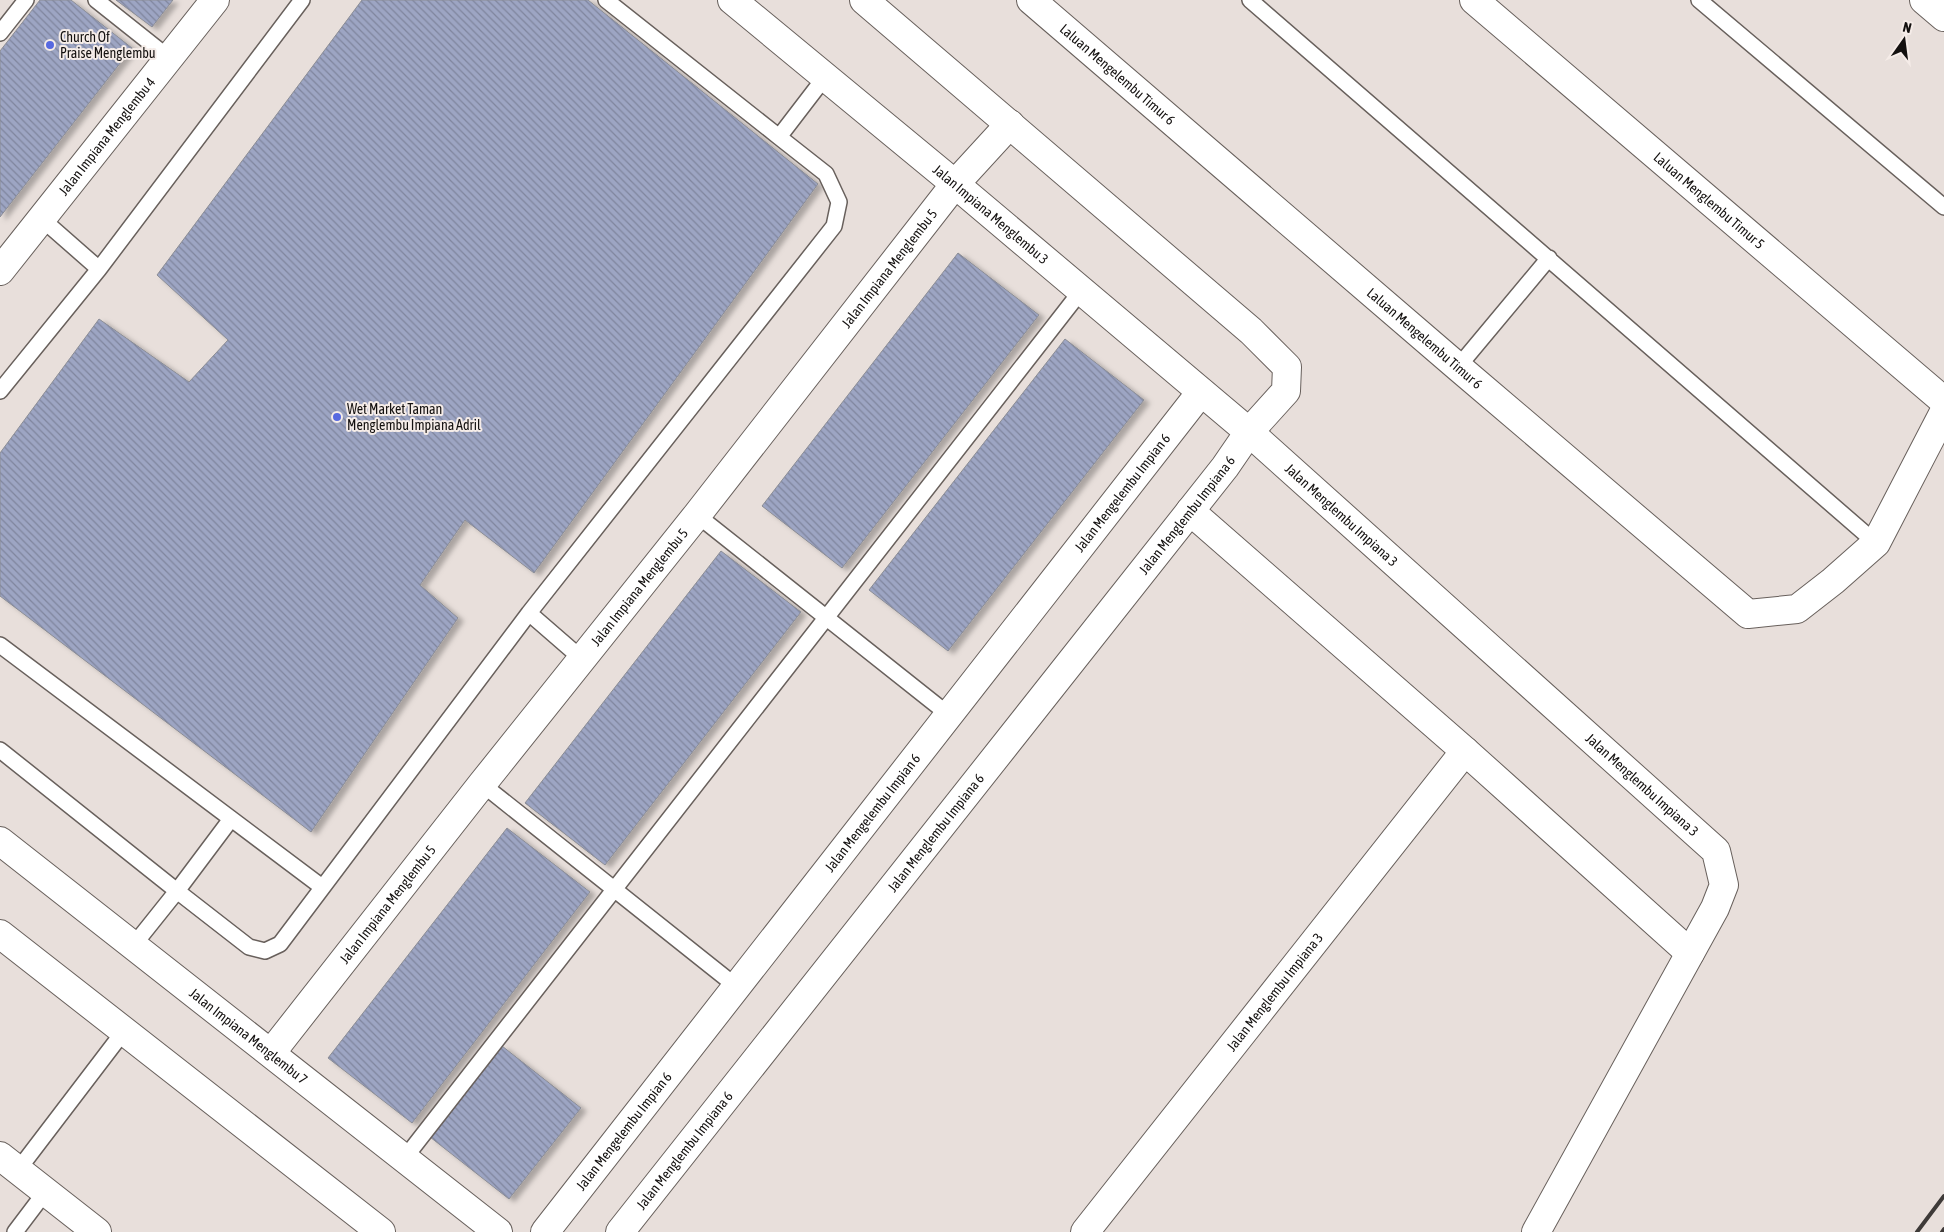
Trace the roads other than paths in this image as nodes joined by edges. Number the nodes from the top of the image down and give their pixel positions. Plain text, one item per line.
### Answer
1 (26, 0) edge
2 (96, 0) edge
3 (215, 0) edge
4 (302, 0) edge
5 (606, 0) edge
6 (732, 0) edge
7 (864, 0) edge
8 (1030, 0) edge
9 (1250, 0) edge
10 (1474, 0) edge
11 (1699, 0) edge
12 (1924, 0) edge
13 (1944, 17) edge
14 (0, 33) edge
15 (169, 58) junction
16 (825, 77) junction
17 (1010, 124) junction
18 (779, 137) junction
19 (955, 184) junction
20 (1944, 206) edge
21 (42, 219) junction
22 (1549, 258) junction
23 (99, 269) junction
24 (0, 271) edge
25 (1081, 291) junction
26 (1458, 367) junction
27 (0, 392) edge
28 (1201, 392) junction
29 (1944, 401) edge
30 (1944, 412) edge
31 (1249, 432) junction
32 (1190, 511) junction
33 (697, 515) junction
34 (1876, 544) junction
35 (529, 613) junction
36 (826, 617) junction
37 (0, 645) edge
38 (582, 658) junction
39 (949, 715) junction
40 (0, 750) edge
41 (1465, 751) junction
42 (482, 784) junction
43 (231, 819) junction
44 (0, 841) edge
45 (322, 887) junction
46 (614, 889) junction
47 (177, 891) junction
48 (0, 934) edge
49 (133, 946) junction
50 (1690, 953) junction
51 (737, 987) junction
52 (124, 1032) junction
53 (271, 1053) junction
54 (404, 1158) junction
55 (9, 1163) edge
56 (46, 1192) junction
57 (15, 1232) edge
58 (97, 1232) edge
59 (381, 1232) edge
60 (498, 1232) edge
61 (545, 1232) edge
62 (620, 1232) edge
63 (1085, 1232) edge
64 (1536, 1232) edge

1 - 14 lane
2 - 15 lane
3 - 15 street, Jalan Impiana Menglembu 4
4 - 23 lane
5 - 18 lane
6 - 16 street, Jalan Impiana Menglembu 3
7 - 17 street
8 - 26 street, Laluan Mengelembu Timur 6
9 - 22 lane
10 - 29 street, Laluan Menglembu Timur 5
11 - 20 lane
12 - 13 street
15 - 21 street, Jalan Impiana Menglembu 4
16 - 18 lane
16 - 19 street, Jalan Impiana Menglembu 3
17 - 19 street, Jalan Impiana Menglembu 5
17 - 31 street, Jalan Menglembu Impiana 6
18 - 35 lane
19 - 25 street, Jalan Impiana Menglembu 3
19 - 33 street, Jalan Impiana Menglembu 5
21 - 23 lane
21 - 24 street, Jalan Impiana Menglembu 4
22 - 26 lane
22 - 34 lane
23 - 27 lane
25 - 28 street, Jalan Impiana Menglembu 3
25 - 36 lane
26 - 34 street, Laluan Mengelembu Timur 6
28 - 31 street, Jalan Impiana Menglembu 3
28 - 39 street, Jalan Mengelembu Impian 6
30 - 34 street
31 - 32 street, Jalan Menglembu Impiana 6
31 - 50 street, Jalan Menglembu Impiana 3
32 - 41 street
32 - 62 street, Jalan Menglembu Impiana 6
33 - 36 lane
33 - 38 street, Jalan Impiana Menglembu 5
35 - 38 lane
35 - 45 lane
36 - 39 lane
36 - 46 lane
37 - 43 lane
38 - 42 street, Jalan Impiana Menglembu 5
39 - 51 street, Jalan Mengelembu Impian 6
40 - 47 lane
41 - 50 street
41 - 63 street, Jalan Menglembu Impiana 3
42 - 46 lane
42 - 53 street, Jalan Impiana Menglembu 5
43 - 45 lane
43 - 47 lane
44 - 49 street, Jalan Impiana Menglembu 7
45 - 47 lane
46 - 51 lane
46 - 54 lane
47 - 49 lane
48 - 52 street
49 - 53 street, Jalan Impiana Menglembu 7
50 - 64 street, Jalan Menglembu Impiana 3
51 - 61 street, Jalan Mengelembu Impian 6
52 - 55 lane
52 - 59 street
53 - 54 street, Jalan Impiana Menglembu 7
54 - 60 street, Jalan Impiana Menglembu 7
55 - 56 street
56 - 57 lane
56 - 58 street

